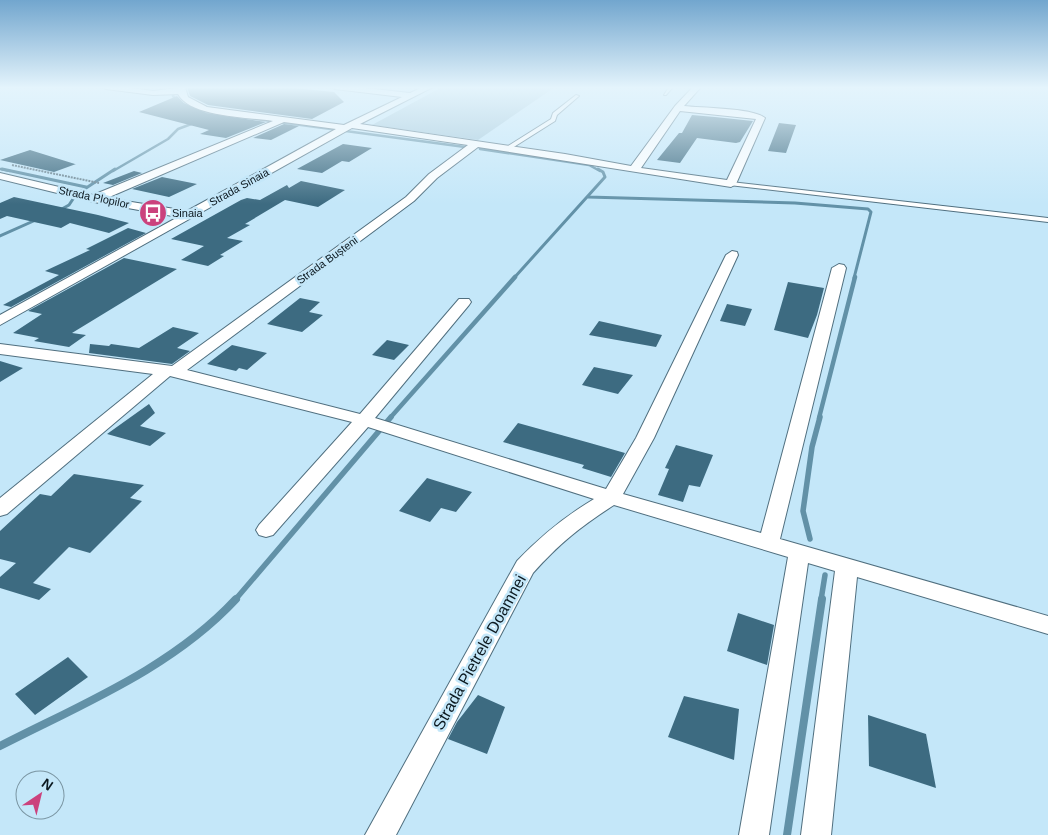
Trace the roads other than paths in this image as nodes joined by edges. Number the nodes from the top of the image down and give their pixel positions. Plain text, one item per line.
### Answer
1 (269, 126) edge
2 (315, 126) edge
3 (350, 126) edge
4 (544, 126) edge
5 (665, 126) edge
6 (757, 126) edge
7 (344, 129) junction
8 (476, 144) junction
9 (507, 149) junction
10 (634, 170) junction
11 (0, 176) edge
12 (732, 184) junction
13 (94, 199) junction
14 (188, 215) junction
15 (1048, 220) edge
16 (732, 255) dead end
17 (839, 268) dead end
18 (464, 302) dead end
19 (0, 321) edge
20 (0, 349) edge
21 (171, 371) junction
22 (366, 421) junction
23 (611, 497) junction
24 (0, 510) edge
25 (266, 530) dead end
26 (769, 542) junction
27 (799, 552) junction
28 (847, 565) junction
29 (1048, 625) edge
30 (380, 835) edge
31 (754, 835) edge
32 (816, 835) edge

1 - 13 street
2 - 7 street
3 - 7 street, Strada Sinaia
4 - 9 lane
5 - 10 street
6 - 12 street
7 - 8 street
7 - 14 street, Strada Sinaia
8 - 9 street
8 - 21 street, Strada Bușteni
9 - 10 street
10 - 12 street
11 - 13 street, Strada Plopilor
12 - 15 lane
13 - 14 street, Strada Plopilor
14 - 19 street, Strada Sinaia
16 - 23 street
17 - 26 street
18 - 22 street
20 - 21 street
21 - 22 street
21 - 24 street, Strada Bușteni
22 - 23 street
22 - 25 street
23 - 26 street
23 - 30 street, Strada Pietrele Doamnei
26 - 27 street
27 - 28 street
27 - 31 street
28 - 29 street
28 - 32 street

